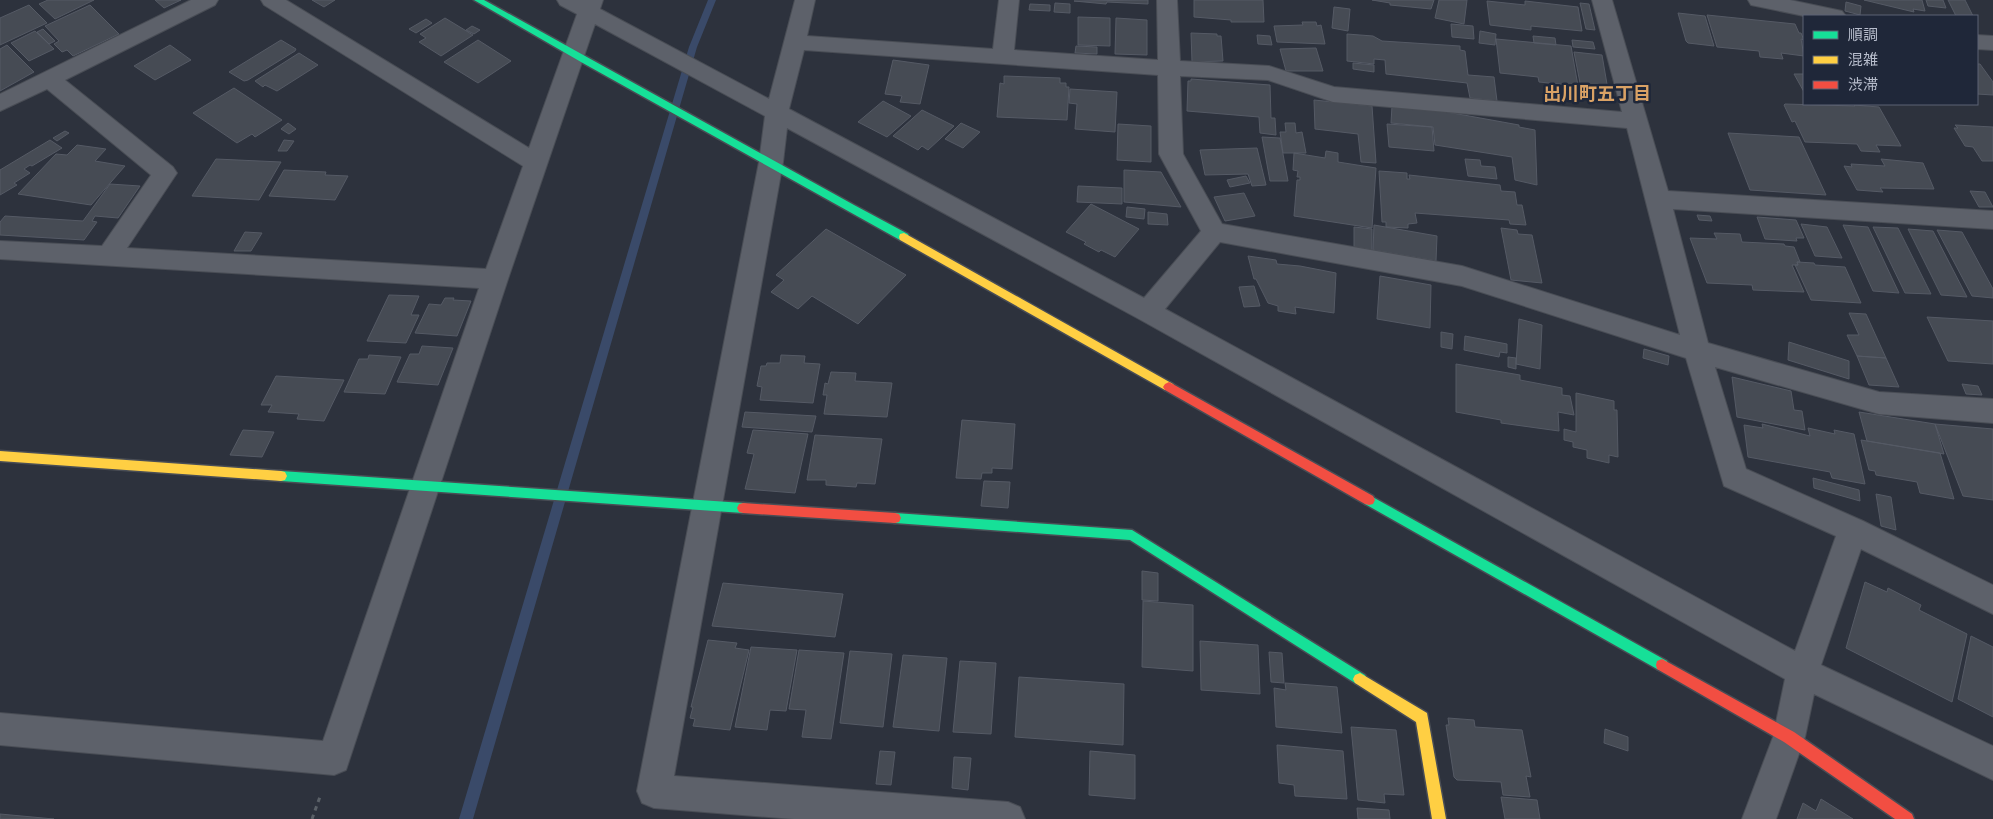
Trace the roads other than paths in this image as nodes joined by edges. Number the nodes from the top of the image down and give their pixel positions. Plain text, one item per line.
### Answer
1 (208, 0) edge
2 (271, 0) edge
3 (478, 0) edge
4 (805, 0) edge
5 (1009, 0) edge
6 (1166, 0) edge
7 (1602, 0) edge
8 (1758, 0) edge
9 (583, 4) edge
10 (1829, 15) edge
11 (794, 42) junction
12 (1978, 42) edge
13 (1993, 43) edge
14 (572, 55) junction
15 (1003, 56) junction
16 (1169, 68) junction
17 (48, 78) junction
18 (0, 103) edge
19 (777, 113) junction
20 (1635, 121) junction
21 (536, 162) junction
22 (771, 162) junction
23 (1658, 199) junction
24 (1993, 220) edge
25 (1214, 232) junction
26 (0, 250) edge
27 (108, 256) junction
28 (495, 279) junction
29 (1148, 312) junction
30 (1697, 351) junction
31 (1993, 411) edge
32 (0, 456) edge
33 (425, 487) junction
34 (708, 506) junction
35 (1853, 530) junction
36 (1993, 600) edge
37 (1803, 672) junction
38 (0, 729) edge
39 (1789, 737) junction
40 (1993, 763) edge
41 (1008, 819) edge
42 (1439, 819) edge
43 (1759, 819) edge
44 (1907, 819) edge

1 - 17 street
2 - 21 street
3 - 14 street
4 - 11 street
5 - 15 street
6 - 16 street
7 - 20 street
8 - 10 street
9 - 14 street
9 - 19 street
11 - 15 street
11 - 19 street
12 - 13 street
14 - 21 street
14 - 22 street
15 - 16 street
16 - 20 street
16 - 25 street
17 - 18 street
17 - 27 street
19 - 22 street
19 - 29 street
20 - 23 street
21 - 28 street
22 - 34 street
22 - 39 street
23 - 24 street
23 - 30 street
25 - 29 street
25 - 30 street
26 - 27 street
27 - 28 street
28 - 33 street
29 - 37 street
30 - 31 street
30 - 35 street
32 - 33 street
33 - 34 street
33 - 38 street
34 - 41 street
34 - 42 street
35 - 36 street
35 - 37 street
37 - 39 street
37 - 40 street
39 - 43 street
39 - 44 street

